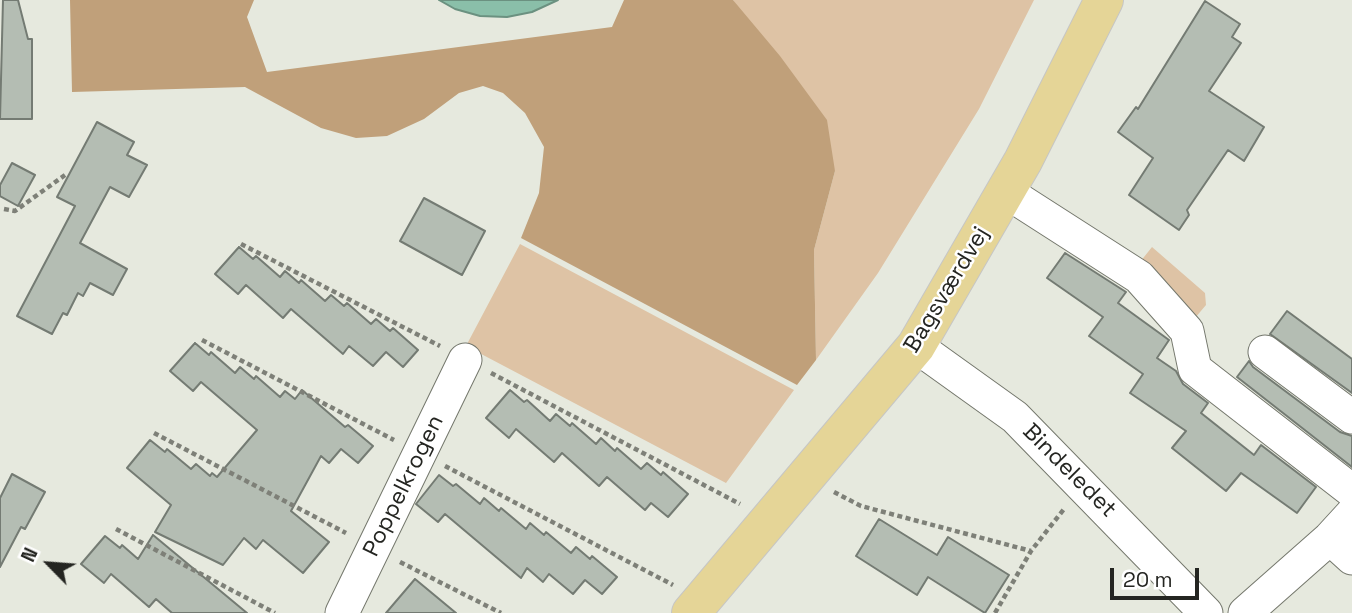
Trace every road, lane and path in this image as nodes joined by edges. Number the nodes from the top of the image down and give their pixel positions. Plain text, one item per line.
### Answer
1 (1104, 0) edge
2 (65, 175) dead end
3 (1005, 191) junction
4 (4, 209) dead end
5 (241, 244) dead end
6 (202, 340) dead end
7 (916, 346) junction
8 (1265, 352) dead end
9 (465, 360) junction
10 (1352, 417) edge
11 (154, 433) dead end
12 (420, 453) junction
13 (805, 478) junction
14 (1083, 485) junction
15 (715, 490) dead end
16 (1352, 491) edge
17 (116, 529) dead end
18 (1345, 537) edge
19 (373, 548) junction
20 (1031, 551) junction
21 (648, 572) dead end
22 (275, 613) edge
23 (342, 613) edge
24 (502, 613) edge
25 (691, 613) edge
26 (995, 613) edge
27 (1206, 613) edge
28 (1245, 613) edge

1 - 3 main road, Bagsværdvej
2 - 4 path
3 - 7 main road, Bagsværdvej
3 - 16 street
5 - 9 path
6 - 12 path
7 - 13 main road, Bagsværdvej
7 - 14 street, Bindeledet
8 - 10 street
9 - 12 street, Poppelkrogen
9 - 15 path
11 - 19 path
12 - 19 street, Poppelkrogen
12 - 21 path
13 - 20 path
13 - 25 main road, Bagsværdvej
14 - 20 path
14 - 27 street, Bindeledet
17 - 22 path
18 - 28 street
19 - 23 street, Poppelkrogen
19 - 24 path
20 - 26 path

